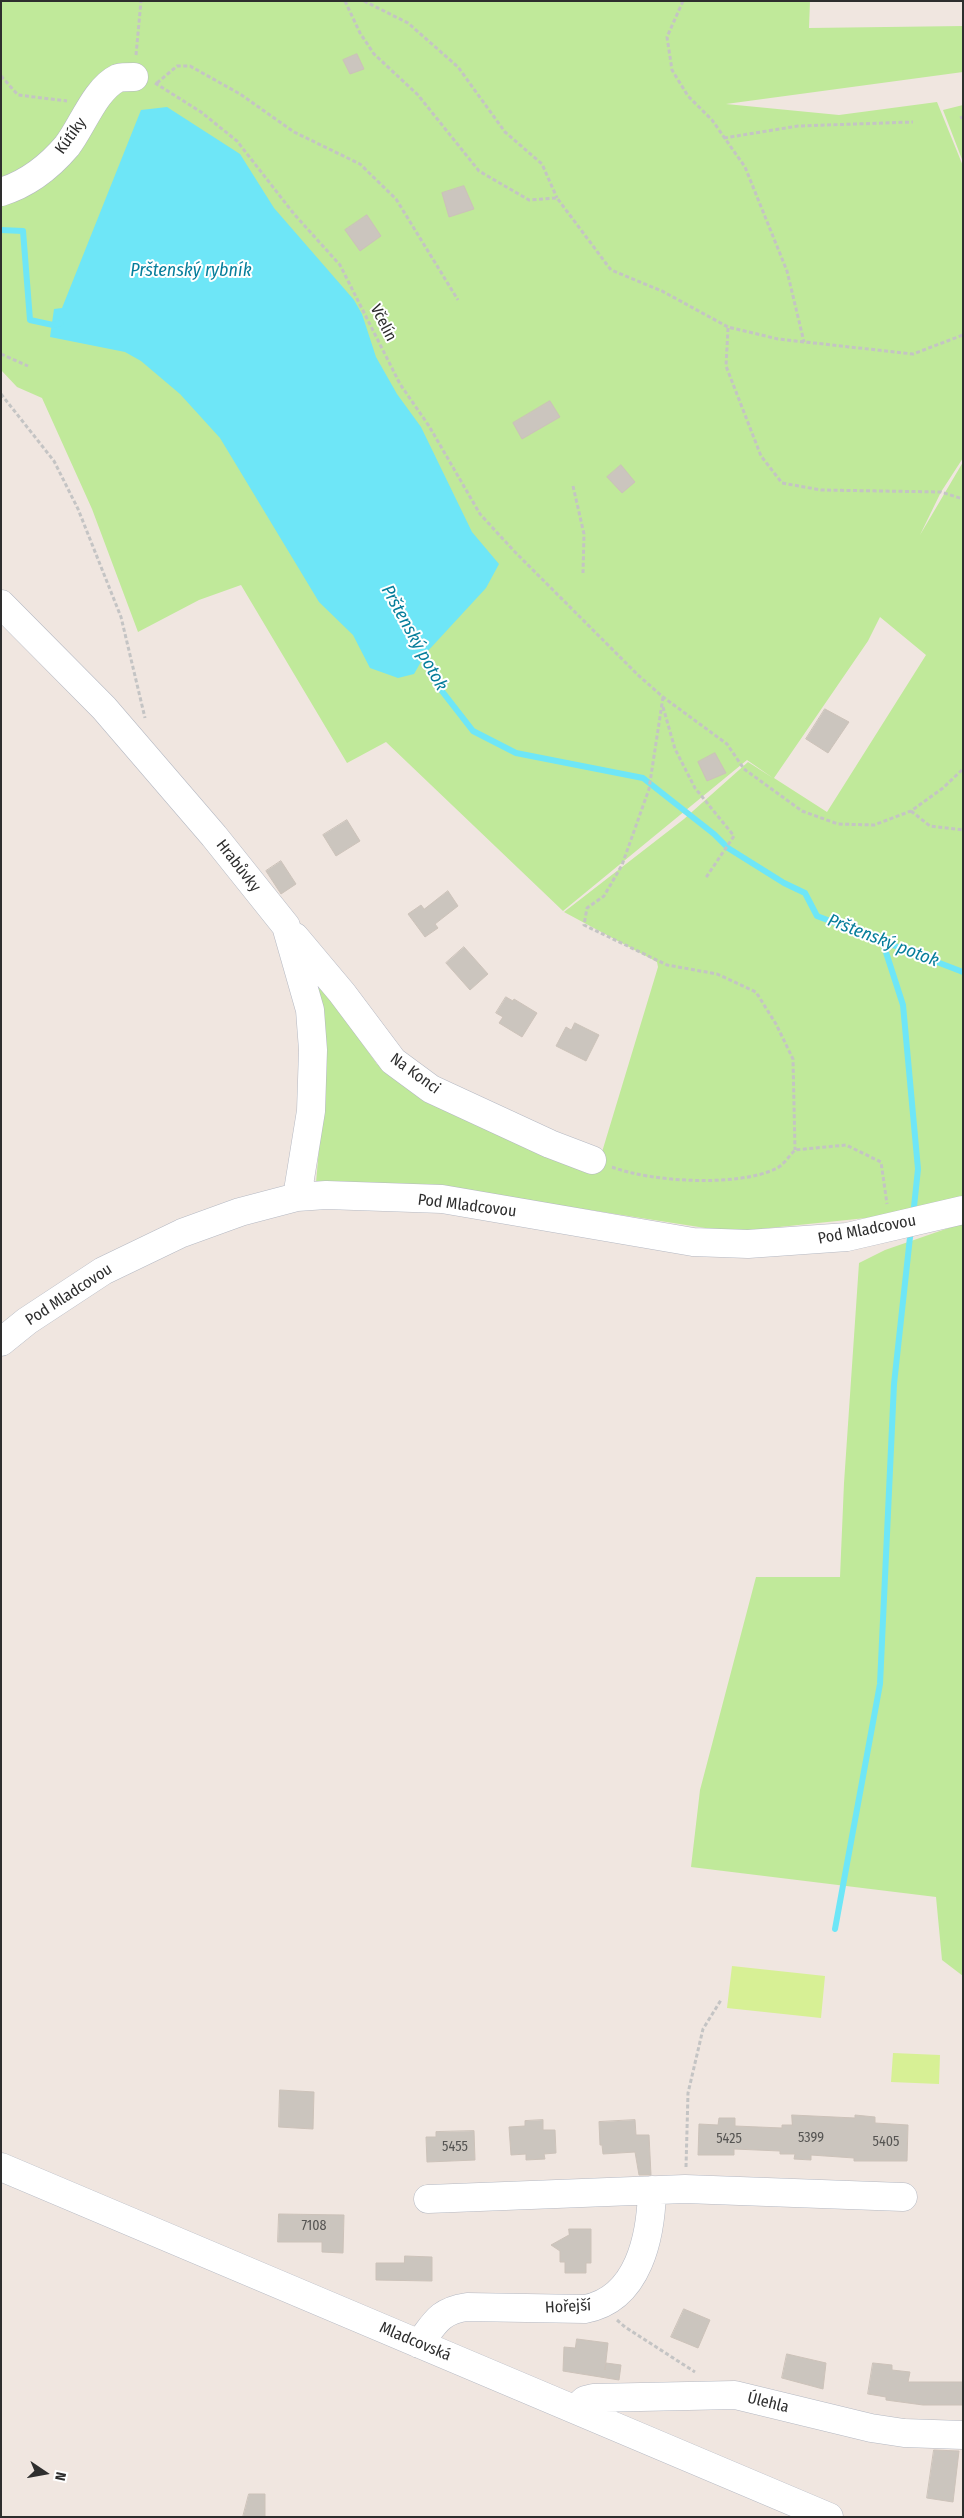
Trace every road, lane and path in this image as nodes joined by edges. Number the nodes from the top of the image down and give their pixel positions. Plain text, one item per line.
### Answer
1 (141, 1) edge
2 (345, 1) edge
3 (364, 1) edge
4 (683, 1) edge
5 (1, 76) edge
6 (145, 80) junction
7 (93, 104) junction
8 (913, 122) dead end
9 (724, 138) junction
10 (1, 192) edge
11 (557, 198) junction
12 (458, 300) dead end
13 (728, 328) junction
14 (963, 335) edge
15 (804, 342) junction
16 (1, 354) edge
17 (28, 366) dead end
18 (1, 394) edge
19 (573, 486) dead end
20 (963, 499) edge
21 (583, 573) dead end
22 (1, 604) edge
23 (663, 697) junction
24 (662, 706) junction
25 (147, 724) dead end
26 (963, 769) edge
27 (911, 811) junction
28 (963, 830) edge
29 (705, 879) dead end
30 (286, 926) junction
31 (795, 1150) junction
32 (592, 1160) joint
33 (297, 1197) junction
34 (963, 1210) edge
35 (891, 1227) junction
36 (1, 1342) edge
37 (721, 2000) dead end
38 (1, 2167) edge
39 (652, 2190) junction
40 (706, 2190) junction
41 (903, 2197) dead end
42 (428, 2199) dead end
43 (615, 2318) dead end
44 (419, 2344) junction
45 (701, 2375) dead end
46 (576, 2409) junction
47 (963, 2435) edge
48 (828, 2517) edge

1 - 6 path
2 - 11 path
3 - 11 path
4 - 9 path
5 - 7 path
6 - 7 street, Kútíky
6 - 12 path
6 - 23 path, Včelín
7 - 10 street, Kútíky
8 - 9 path
9 - 15 path
11 - 13 path
13 - 15 path
13 - 20 path
14 - 15 path
16 - 17 path
18 - 25 path
19 - 21 path
22 - 30 street, Hrabůvky
23 - 24 path
23 - 27 path, Včelín
24 - 29 path
24 - 31 path
26 - 27 path, Včelín
27 - 28 path
30 - 32 street, Na Konci
30 - 33 street, Hrabůvky
31 - 32 path
31 - 35 path
33 - 35 street, Pod Mladcovou
33 - 36 street, Pod Mladcovou
34 - 35 street, Pod Mladcovou
37 - 40 path
38 - 44 street, Mladcovská
39 - 40 street
39 - 42 street
39 - 44 street, Hořejší
40 - 41 street
43 - 45 path
44 - 46 street, Mladcovská
46 - 47 street, Úlehla
46 - 48 street, Mladcovská

